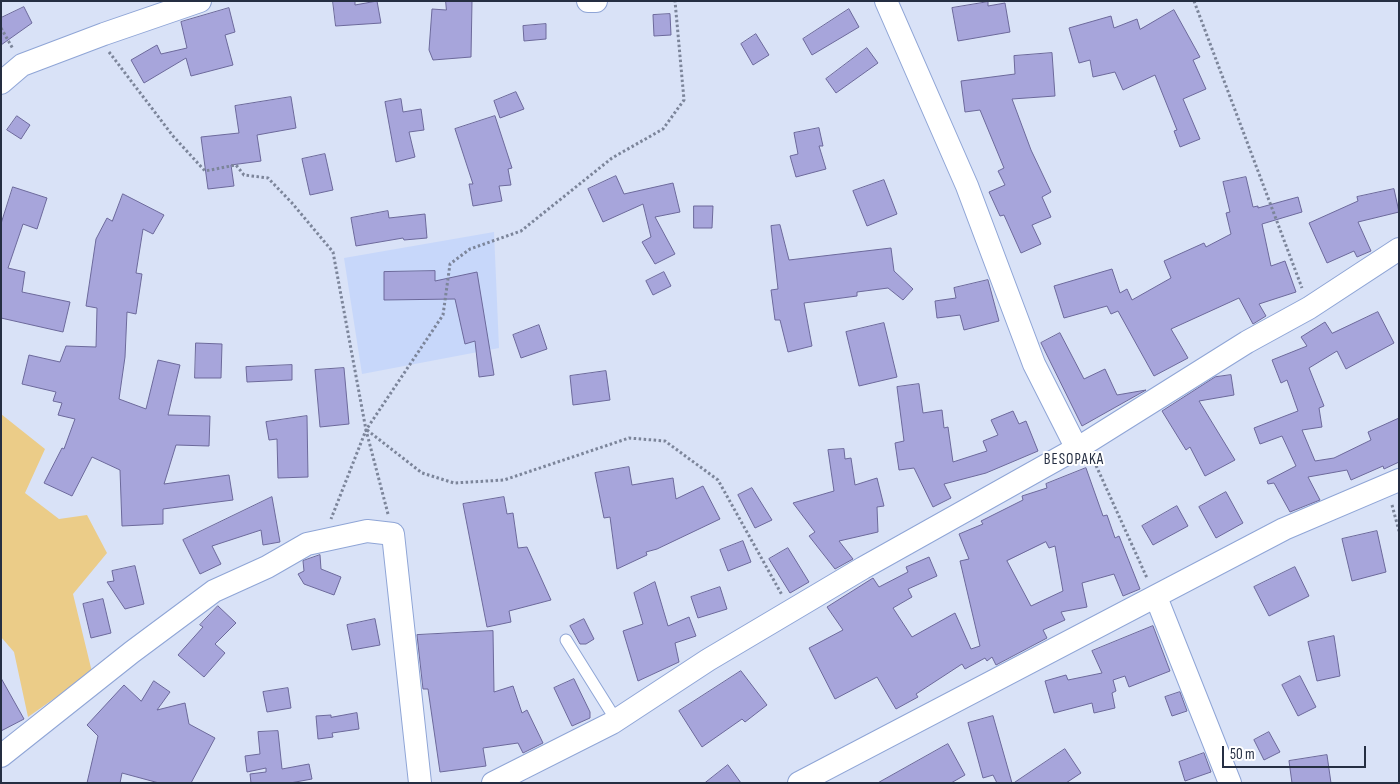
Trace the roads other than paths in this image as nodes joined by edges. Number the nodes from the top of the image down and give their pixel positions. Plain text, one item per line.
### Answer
1 (200, 1) edge
2 (588, 1) edge
3 (596, 1) edge
4 (886, 1) edge
5 (1, 83) edge
6 (1399, 250) edge
7 (1081, 445) junction
8 (1393, 482) edge
9 (1156, 597) junction
10 (566, 640) dead end
11 (616, 720) junction
12 (1, 756) edge
13 (420, 783) edge
14 (494, 783) edge
15 (799, 783) edge
16 (1230, 783) edge

1 - 5 street
2 - 3 street
4 - 7 street
6 - 7 street
7 - 11 street
8 - 9 street
9 - 15 street
9 - 16 street
10 - 11 lane
11 - 14 street
12 - 13 street

